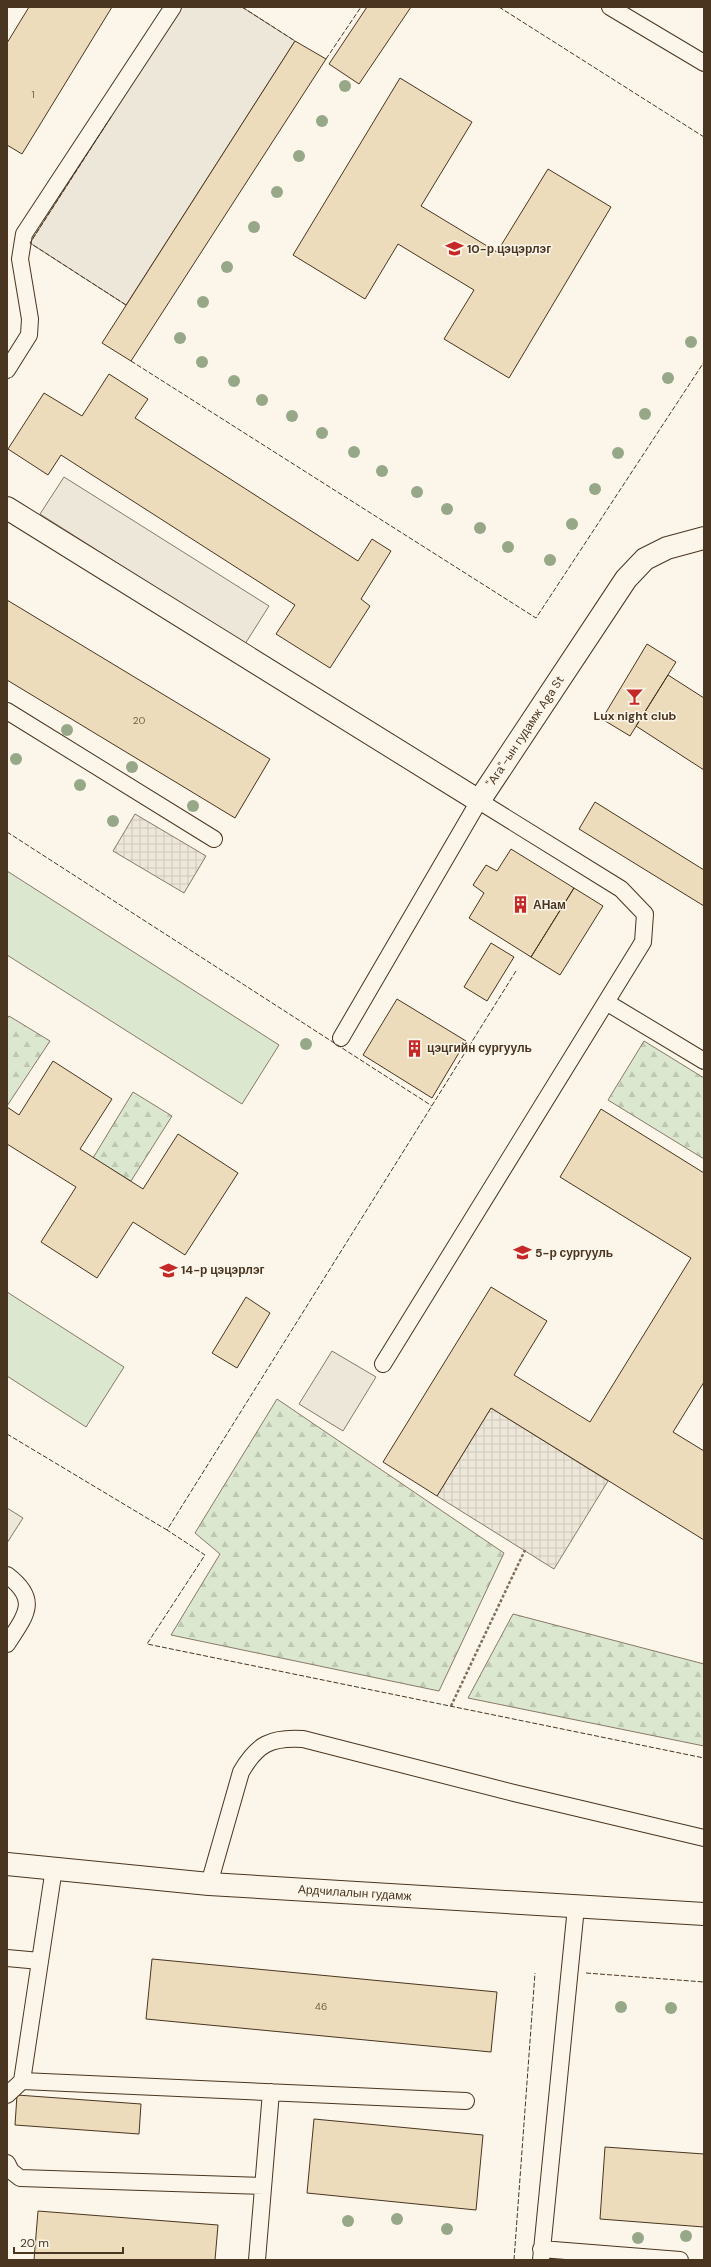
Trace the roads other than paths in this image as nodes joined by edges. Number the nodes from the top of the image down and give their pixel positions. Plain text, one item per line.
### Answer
1 (173, 7) edge
2 (610, 7) edge
3 (704, 63) edge
4 (7, 370) edge
5 (7, 508) edge
6 (704, 538) edge
7 (7, 711) edge
8 (479, 801) junction
9 (214, 839) dead end
10 (606, 1002) junction
11 (341, 1038) dead end
12 (704, 1061) edge
13 (383, 1364) dead end
14 (7, 1575) edge
15 (7, 1644) edge
16 (704, 1838) edge
17 (7, 1864) edge
18 (54, 1868) junction
19 (209, 1884) junction
20 (576, 1907) junction
21 (704, 1914) edge
22 (7, 1958) edge
23 (40, 1961) junction
24 (22, 2081) junction
25 (271, 2092) junction
26 (7, 2095) edge
27 (466, 2101) dead end
28 (7, 2163) edge
29 (263, 2186) junction
30 (541, 2255) edge
31 (257, 2260) edge
32 (680, 2260) edge

1 - 4 lane
2 - 3 lane
5 - 8 street
6 - 8 street, "Ага"-ын гудамж Aga St
7 - 9 lane
8 - 10 lane
8 - 11 lane
10 - 12 lane
10 - 13 lane
14 - 15 lane
16 - 19 lane
17 - 18 street, Ардчилалын гудамж
18 - 19 street, Ардчилалын гудамж
18 - 23 lane
19 - 20 street, Ардчилалын гудамж
20 - 21 street, Ардчилалын гудамж
20 - 30 lane
22 - 23 lane
23 - 24 lane
24 - 25 lane
24 - 26 lane
25 - 27 lane
25 - 29 lane
28 - 29 lane
29 - 31 lane
30 - 32 lane

